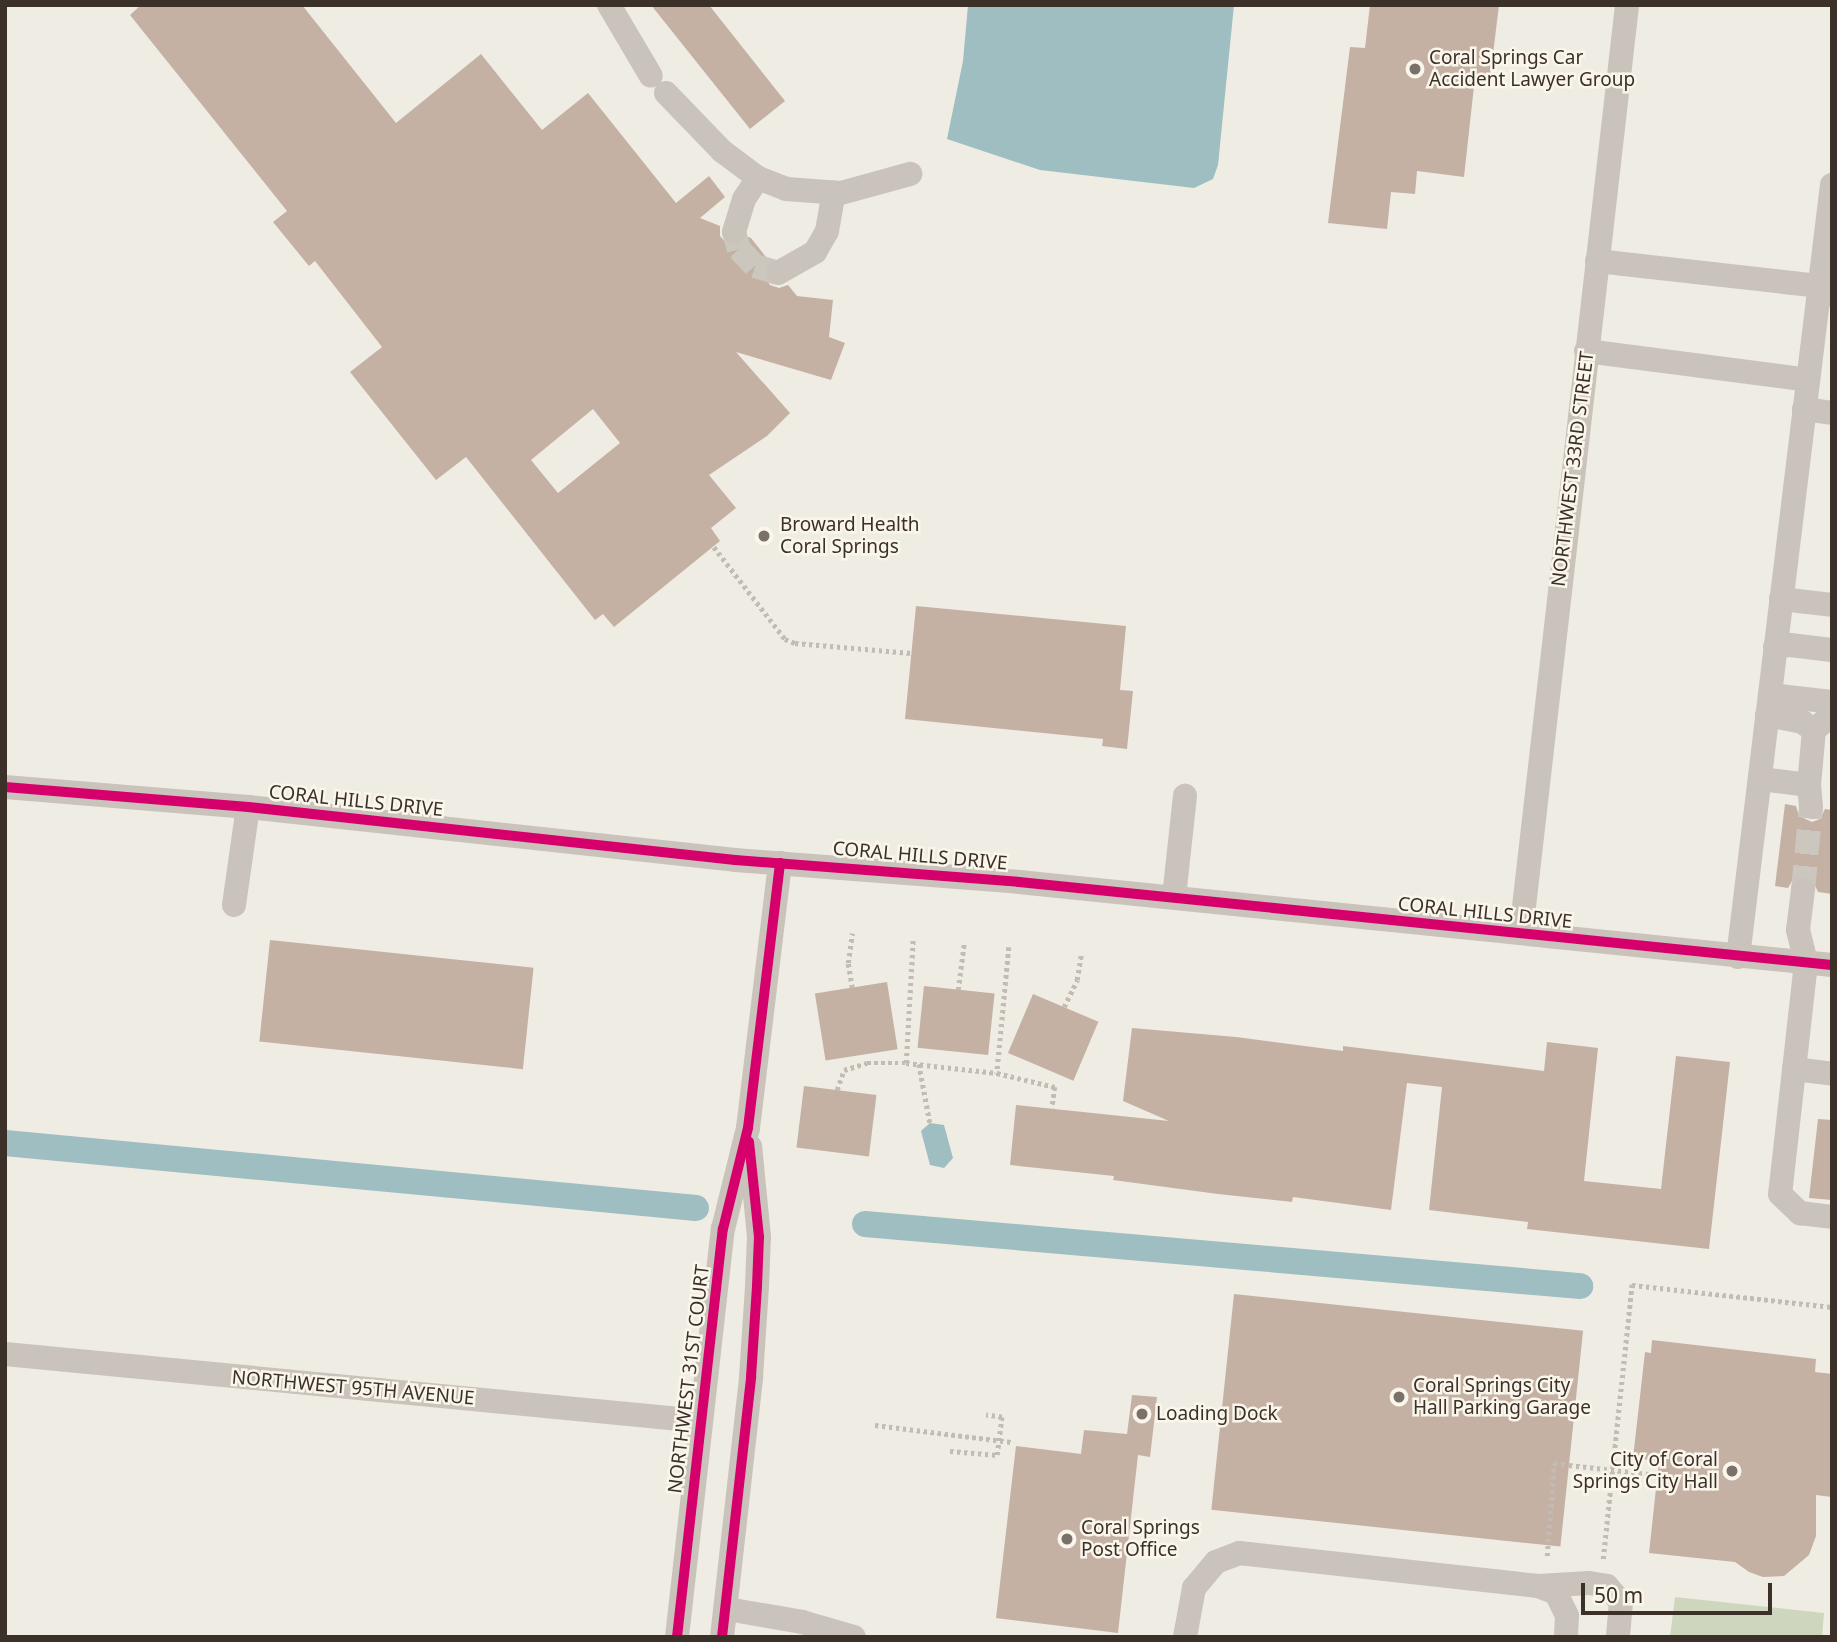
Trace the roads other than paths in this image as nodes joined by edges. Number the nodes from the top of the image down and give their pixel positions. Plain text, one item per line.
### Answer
1 (608, 5) edge
2 (1627, 5) edge
3 (910, 174) dead end
4 (758, 178) junction
5 (1832, 185) edge
6 (834, 193) junction
7 (734, 232) dead end
8 (1597, 261) junction
9 (778, 273) dead end
10 (1825, 291) edge
11 (1586, 351) junction
12 (1808, 380) junction
13 (1804, 410) junction
14 (1832, 413) edge
15 (1781, 599) junction
16 (1832, 605) edge
17 (1775, 647) junction
18 (1832, 650) edge
19 (1832, 702) edge
20 (1769, 705) junction
21 (1823, 722) edge
22 (1760, 779) junction
23 (5, 787) edge
24 (1185, 796) dead end
25 (247, 807) junction
26 (780, 863) junction
27 (1802, 893) tunnel mouth
28 (1174, 897) junction
29 (234, 905) dead end
30 (1521, 933) junction
31 (1738, 957) junction
32 (1806, 963) junction
33 (1832, 965) edge
34 (1794, 1069) junction
35 (1832, 1074) edge
36 (748, 1128) junction
37 (1832, 1217) edge
38 (5, 1354) edge
39 (701, 1421) junction
40 (1538, 1586) junction
41 (727, 1609) junction
42 (846, 1635) edge
43 (677, 1637) edge
44 (722, 1637) edge
45 (1185, 1637) edge
46 (1566, 1637) edge
47 (1618, 1637) edge

1 - 4 street
2 - 8 street, NORTHWEST 33RD STREET
3 - 6 street
4 - 6 street
4 - 7 street
5 - 10 street
6 - 9 street
8 - 10 street
8 - 11 street, NORTHWEST 33RD STREET
10 - 12 street
11 - 12 street
11 - 30 street, NORTHWEST 33RD STREET
12 - 13 street
13 - 14 street
13 - 15 street
15 - 16 street
15 - 17 street
17 - 18 street
17 - 20 street
19 - 20 street
20 - 21 street
20 - 22 street
21 - 22 street
22 - 31 street
23 - 25 street, CORAL HILLS DRIVE
24 - 28 street
25 - 26 street, CORAL HILLS DRIVE
25 - 29 street
26 - 28 street, CORAL HILLS DRIVE
26 - 36 street, NORTHWEST 31ST COURT
27 - 32 street
28 - 30 street, CORAL HILLS DRIVE
30 - 31 street, CORAL HILLS DRIVE
31 - 32 street, CORAL HILLS DRIVE
32 - 33 street, CORAL HILLS DRIVE
32 - 34 street
34 - 35 street
34 - 37 street
36 - 39 street, NORTHWEST 31ST COURT
36 - 41 street, NORTHWEST 31ST COURT
38 - 39 street, NORTHWEST 95TH AVENUE
39 - 43 street, NORTHWEST 31ST COURT
40 - 45 street
40 - 46 street
40 - 47 street
41 - 42 street
41 - 44 street, NORTHWEST 31ST COURT

